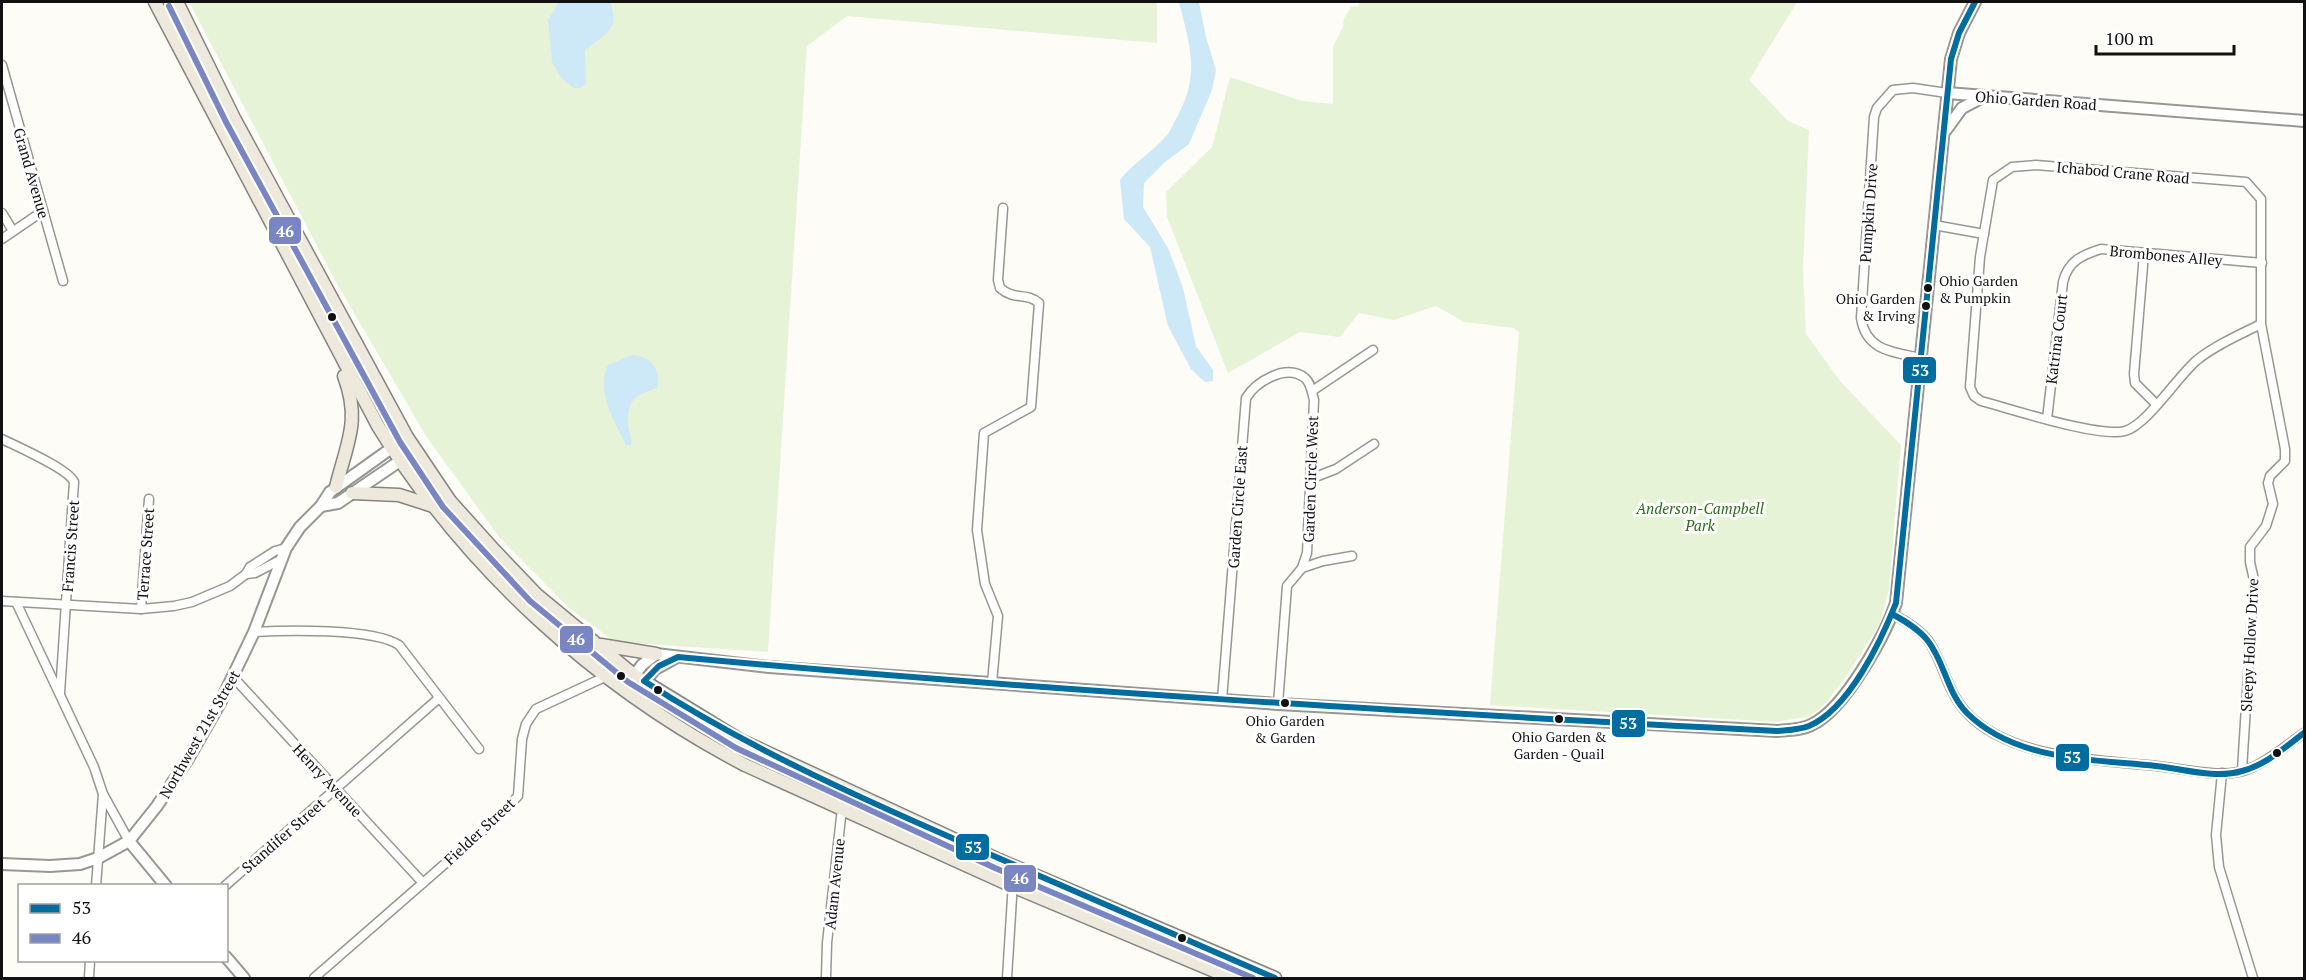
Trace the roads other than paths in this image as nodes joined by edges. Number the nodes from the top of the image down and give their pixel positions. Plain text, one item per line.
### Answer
1 (155, 2) edge
2 (177, 2) edge
3 (1975, 2) edge
4 (2, 65) edge
5 (1947, 93) junction
6 (5, 95) edge
7 (1986, 96) junction
8 (225, 100) junction
9 (210, 107) junction
10 (2304, 121) edge
11 (1943, 135) junction
12 (2246, 182) joint
13 (1003, 208) dead end
14 (42, 211) junction
15 (2, 213) edge
16 (1934, 225) junction
17 (13, 231) junction
18 (1984, 234) junction
19 (2, 239) edge
20 (2144, 254) junction
21 (2073, 262) joint
22 (2262, 263) junction
23 (63, 281) dead end
24 (2261, 324) junction
25 (329, 335) junction
26 (1372, 350) dead end
27 (1921, 358) junction
28 (1312, 391) junction
29 (2156, 404) junction
30 (2047, 419) junction
31 (407, 437) junction
32 (2, 439) edge
33 (1374, 444) dead end
34 (392, 448) junction
35 (416, 450) junction
36 (400, 461) junction
37 (1311, 478) junction
38 (336, 487) junction
39 (352, 493) junction
40 (149, 499) dead end
41 (321, 506) junction
42 (434, 506) junction
43 (284, 554) junction
44 (1352, 556) dead end
45 (1302, 568) junction
46 (2, 601) edge
47 (16, 602) junction
48 (66, 605) junction
49 (141, 609) junction
50 (1893, 614) junction
51 (254, 632) junction
52 (596, 643) junction
53 (656, 654) junction
54 (678, 657) junction
55 (607, 676) junction
56 (234, 678) junction
57 (639, 678) junction
58 (992, 683) junction
59 (628, 693) junction
60 (60, 694) junction
61 (439, 698) junction
62 (1222, 700) junction
63 (1278, 704) junction
64 (2304, 733) edge
65 (479, 749) dead end
66 (2242, 770) junction
67 (2222, 773) junction
68 (336, 788) junction
69 (844, 790) junction
70 (104, 794) junction
71 (842, 808) junction
72 (129, 841) junction
73 (98, 858) junction
74 (2, 864) edge
75 (1014, 866) junction
76 (423, 883) junction
77 (96, 884) edge
78 (165, 884) edge
79 (226, 884) edge
80 (1012, 886) junction
81 (228, 959) edge
82 (90, 962) edge
83 (1238, 962) junction
84 (89, 978) edge
85 (244, 978) edge
86 (314, 978) edge
87 (826, 978) edge
88 (1007, 978) edge
89 (1231, 978) edge
90 (1275, 978) edge
91 (2253, 978) edge

1 - 9 main road
2 - 8 main road
3 - 5 street
4 - 6 street, Grand Avenue
5 - 7 street, Ohio Garden Road
5 - 11 street
5 - 27 street, Pumpkin Drive
6 - 14 street, Grand Avenue
7 - 10 street, Ohio Garden Road
7 - 11 street
8 - 9 main road
8 - 31 main road
9 - 25 main road
11 - 16 street
12 - 18 street, Ichabod Crane Road
12 - 22 street, Sleepy Hollow Drive
13 - 58 street
14 - 17 street
14 - 23 street, Grand Avenue
15 - 17 street
16 - 18 street
16 - 27 street
17 - 19 street
18 - 30 street
20 - 21 street, Brombones Alley
20 - 22 street, Brombones Alley
20 - 29 street
21 - 30 street, Katrina Court
22 - 24 street, Sleepy Hollow Drive
24 - 29 street
24 - 66 street, Sleepy Hollow Drive
25 - 34 main road
25 - 38 main road
26 - 28 street
27 - 50 street
28 - 37 street, Garden Circle West
28 - 62 street, Garden Circle East
29 - 30 street
31 - 34 street, Northwest 21st Street
31 - 35 main road
32 - 48 street, Francis Street
33 - 37 street
34 - 36 main road
34 - 38 street, Northwest 21st Street
35 - 36 street, Northwest 21st Street
35 - 52 main road
36 - 39 street, Northwest 21st Street
36 - 42 main road
37 - 45 street, Garden Circle West
38 - 41 street, Northwest 21st Street
39 - 41 street, Northwest 21st Street
39 - 42 main road
40 - 49 street, Terrace Street
41 - 43 street, Northwest 21st Street
42 - 55 main road
43 - 49 street
43 - 51 street, Northwest 21st Street
44 - 45 street
45 - 63 street, Garden Circle West
46 - 47 street
47 - 48 street
47 - 60 street
48 - 49 street
48 - 60 street, Francis Street
50 - 63 street
50 - 67 street
51 - 56 street, Northwest 21st Street
51 - 61 street
52 - 53 main road
52 - 57 main road
53 - 54 street
53 - 57 street
54 - 57 street
54 - 58 street
55 - 59 main road
55 - 76 street, Fielder Street
56 - 68 street, Henry Avenue
56 - 72 street, Northwest 21st Street
57 - 59 street
57 - 69 main road
58 - 62 street
59 - 71 main road
60 - 70 street
61 - 65 street
61 - 68 street, Standifer Street
62 - 63 street
64 - 66 street
66 - 67 street
67 - 91 street
68 - 76 street, Henry Avenue
68 - 79 street, Standifer Street
69 - 71 street, Adam Avenue
69 - 75 main road
70 - 72 street
70 - 73 street
71 - 80 main road
71 - 87 street, Adam Avenue
72 - 73 street, Northwest 21st Street
72 - 78 street
73 - 74 street, Northwest 21st Street
73 - 77 street
75 - 80 street
75 - 83 main road
76 - 86 street, Fielder Street
80 - 88 street
80 - 89 main road
81 - 85 street
82 - 84 street
83 - 89 main road
83 - 90 main road

